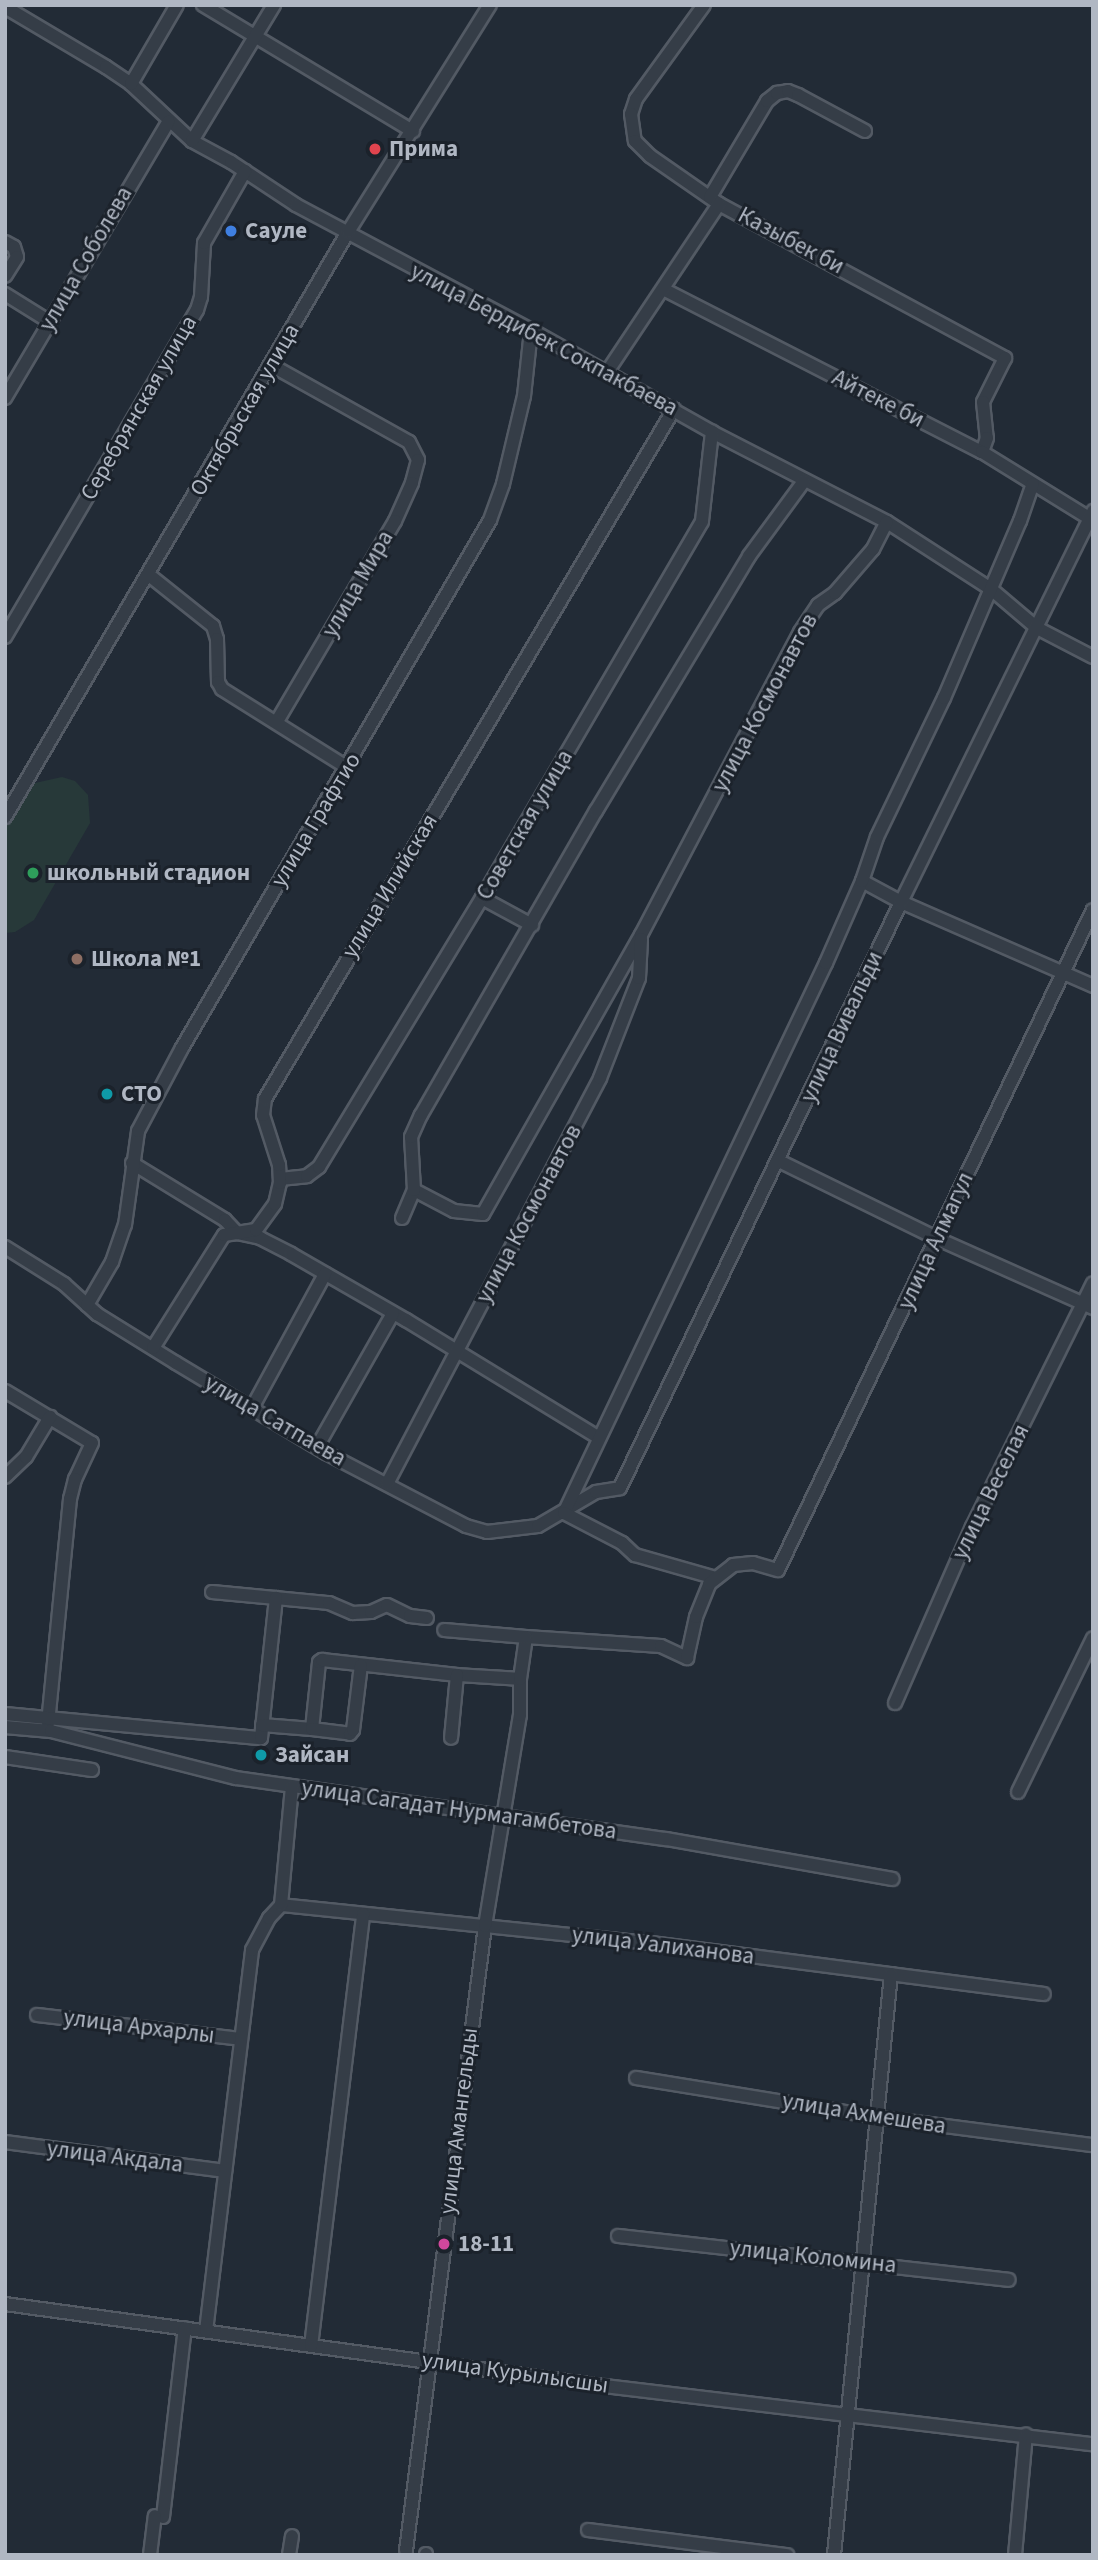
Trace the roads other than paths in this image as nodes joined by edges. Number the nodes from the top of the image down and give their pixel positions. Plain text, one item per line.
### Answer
1 (177, 5) edge
2 (203, 5) edge
3 (274, 5) edge
4 (490, 5) edge
5 (704, 5) edge
6 (5, 7) edge
7 (254, 37) junction
8 (131, 84) junction
9 (168, 122) junction
10 (414, 131) junction
11 (865, 131) dead end
12 (192, 141) junction
13 (245, 171) junction
14 (715, 200) junction
15 (348, 232) junction
16 (5, 242) edge
17 (5, 276) edge
18 (663, 289) junction
19 (5, 294) edge
20 (50, 322) junction
21 (531, 330) junction
22 (271, 365) junction
23 (607, 372) junction
24 (5, 398) edge
25 (674, 409) junction
26 (712, 432) junction
27 (982, 452) junction
28 (804, 481) junction
29 (1033, 484) junction
30 (1091, 515) edge
31 (887, 522) junction
32 (149, 575) junction
33 (991, 589) junction
34 (1037, 628) junction
35 (5, 637) edge
36 (1093, 657) edge
37 (277, 721) junction
38 (348, 768) junction
39 (5, 817) edge
40 (862, 881) junction
41 (482, 898) junction
42 (901, 902) junction
43 (1093, 910) edge
44 (532, 925) junction
45 (641, 935) junction
46 (1062, 972) junction
47 (1093, 986) edge
48 (779, 1161) junction
49 (132, 1163) junction
50 (280, 1179) junction
51 (414, 1190) junction
52 (402, 1218) dead end
53 (237, 1233) junction
54 (938, 1239) junction
55 (5, 1247) edge
56 (325, 1273) junction
57 (1093, 1283) edge
58 (87, 1305) junction
59 (1088, 1306) edge
60 (393, 1312) junction
61 (153, 1348) junction
62 (457, 1352) junction
63 (5, 1391) edge
64 (252, 1408) junction
65 (50, 1417) junction
66 (599, 1438) junction
67 (317, 1447) junction
68 (5, 1477) edge
69 (387, 1484) junction
70 (564, 1513) junction
71 (716, 1578) junction
72 (212, 1592) dead end
73 (276, 1598) junction
74 (427, 1618) dead end
75 (444, 1630) dead end
76 (526, 1637) junction
77 (1093, 1638) edge
78 (361, 1665) junction
79 (457, 1675) junction
80 (520, 1679) junction
81 (895, 1703) dead end
82 (5, 1714) edge
83 (48, 1724) junction
84 (262, 1725) junction
85 (5, 1727) edge
86 (312, 1730) junction
87 (451, 1738) dead end
88 (5, 1757) edge
89 (92, 1770) dead end
90 (292, 1787) junction
91 (1018, 1792) dead end
92 (502, 1817) junction
93 (893, 1879) dead end
94 (281, 1905) junction
95 (363, 1914) junction
96 (485, 1926) junction
97 (891, 1974) junction
98 (1044, 1994) dead end
99 (37, 2015) dead end
100 (241, 2039) junction
101 (636, 2078) dead end
102 (876, 2117) junction
103 (5, 2142) edge
104 (1093, 2145) edge
105 (225, 2171) junction
106 (618, 2236) dead end
107 (864, 2263) junction
108 (1009, 2280) dead end
109 (5, 2304) edge
110 (185, 2328) junction
111 (206, 2331) junction
112 (311, 2346) junction
113 (428, 2362) junction
114 (848, 2414) junction
115 (1026, 2434) junction
116 (1093, 2444) edge
117 (588, 2530) dead end
118 (292, 2536) dead end
119 (406, 2551) dead end
120 (150, 2555) edge
121 (289, 2555) edge
122 (787, 2555) edge
123 (834, 2555) edge
124 (1015, 2555) edge

1 - 8 street
2 - 7 street
3 - 7 street
4 - 10 street, Октябрьская улица
5 - 14 street, Казыбек би
6 - 8 street, улица Бердибек Сокпакбаева
7 - 10 street
7 - 12 street
8 - 9 street, улица Бердибек Сокпакбаева
9 - 12 street, улица Бердибек Сокпакбаева
9 - 20 street, улица Соболева
10 - 15 street, Октябрьская улица
11 - 14 street
12 - 13 street, улица Бердибек Сокпакбаева
13 - 15 street, улица Бердибек Сокпакбаева
13 - 35 street, Серебрянская улица
14 - 18 street
14 - 27 street, Казыбек би
15 - 21 street, улица Бердибек Сокпакбаева
15 - 22 street, Октябрьская улица
16 - 17 street
18 - 23 street
18 - 27 street, Айтеке би
19 - 20 street
20 - 24 street, улица Соболева
21 - 23 street, улица Бердибек Сокпакбаева
21 - 38 street, улица Графтио
22 - 32 street, Октябрьская улица
22 - 37 street, улица Мира
23 - 25 street, улица Бердибек Сокпакбаева
25 - 26 street, улица Бердибек Сокпакбаева
25 - 50 street, улица Илийская
26 - 28 street, улица Бердибек Сокпакбаева
26 - 41 street, Советская улица
27 - 29 street, Айтеке би
28 - 31 street, улица Бердибек Сокпакбаева
28 - 44 street
29 - 30 street, Айтеке би
29 - 33 street
30 - 34 street, улица Вивальди
31 - 33 street, улица Бердибек Сокпакбаева
31 - 45 street, улица Космонавтов
32 - 37 street
32 - 39 street, Октябрьская улица
33 - 34 street, улица Бердибек Сокпакбаева
33 - 40 street
34 - 36 street, улица Бердибек Сокпакбаева
34 - 42 street, улица Вивальди
37 - 38 street
38 - 49 street, улица Графтио
40 - 42 street
40 - 66 street
41 - 44 street
41 - 50 street, Советская улица
42 - 46 street
42 - 48 street, улица Вивальди
43 - 46 street, улица Алмагул
44 - 51 street
45 - 51 street, улица Космонавтов
45 - 62 street, улица Космонавтов
46 - 47 street
46 - 54 street, улица Алмагул
48 - 54 street
48 - 70 street, улица Вивальди
49 - 53 street
49 - 58 street, улица Графтио
50 - 53 street, улица Илийская
51 - 52 street
53 - 56 street
53 - 61 street, улица Илийская
54 - 59 street
54 - 71 street, улица Алмагул
55 - 58 street, улица Сатпаева
56 - 60 street
56 - 64 street
57 - 59 street, улица Веселая
58 - 61 street, улица Сатпаева
59 - 81 street, улица Веселая
60 - 62 street
60 - 67 street
61 - 64 street, улица Сатпаева
62 - 66 street
62 - 69 street, улица Космонавтов
63 - 65 street
64 - 67 street, улица Сатпаева
65 - 68 street
65 - 83 street
66 - 70 street
67 - 69 street, улица Сатпаева
69 - 70 street, улица Сатпаева
70 - 71 street
71 - 76 street
72 - 73 street
73 - 74 street
73 - 84 street
75 - 76 street
76 - 80 street, улица Амангельды
77 - 91 street
78 - 79 street
78 - 86 street
78 - 86 street
79 - 80 street
79 - 87 street
80 - 92 street, улица Амангельды
82 - 83 street
83 - 84 street
83 - 85 street, улица Сагадат Нурмагамбетова
83 - 90 street, улица Сагадат Нурмагамбетова
84 - 86 street
88 - 89 street
90 - 92 street, улица Сагадат Нурмагамбетова
90 - 94 street
92 - 93 street, улица Сагадат Нурмагамбетова
92 - 96 street, улица Амангельды
94 - 95 street, улица Уалиханова
94 - 100 street
95 - 96 street, улица Уалиханова
95 - 112 street
96 - 97 street, улица Уалиханова
96 - 113 street, улица Амангельды
97 - 98 street, улица Уалиханова
97 - 102 street
99 - 100 street, улица Архарлы
100 - 105 street
101 - 102 street, улица Ахмешева
102 - 104 street, улица Ахмешева
102 - 107 street
103 - 105 street, улица Акдала
105 - 111 street
106 - 107 street, улица Коломина
107 - 108 street, улица Коломина
107 - 114 street
109 - 110 street, улица Курылысшы
110 - 111 street, улица Курылысшы
110 - 120 street
111 - 112 street, улица Курылысшы
112 - 113 street, улица Курылысшы
113 - 114 street, улица Курылысшы
113 - 119 street, улица Амангельды
114 - 115 street, улица Курылысшы
114 - 123 street
115 - 116 street, улица Курылысшы
115 - 124 street
117 - 122 street
118 - 121 street

